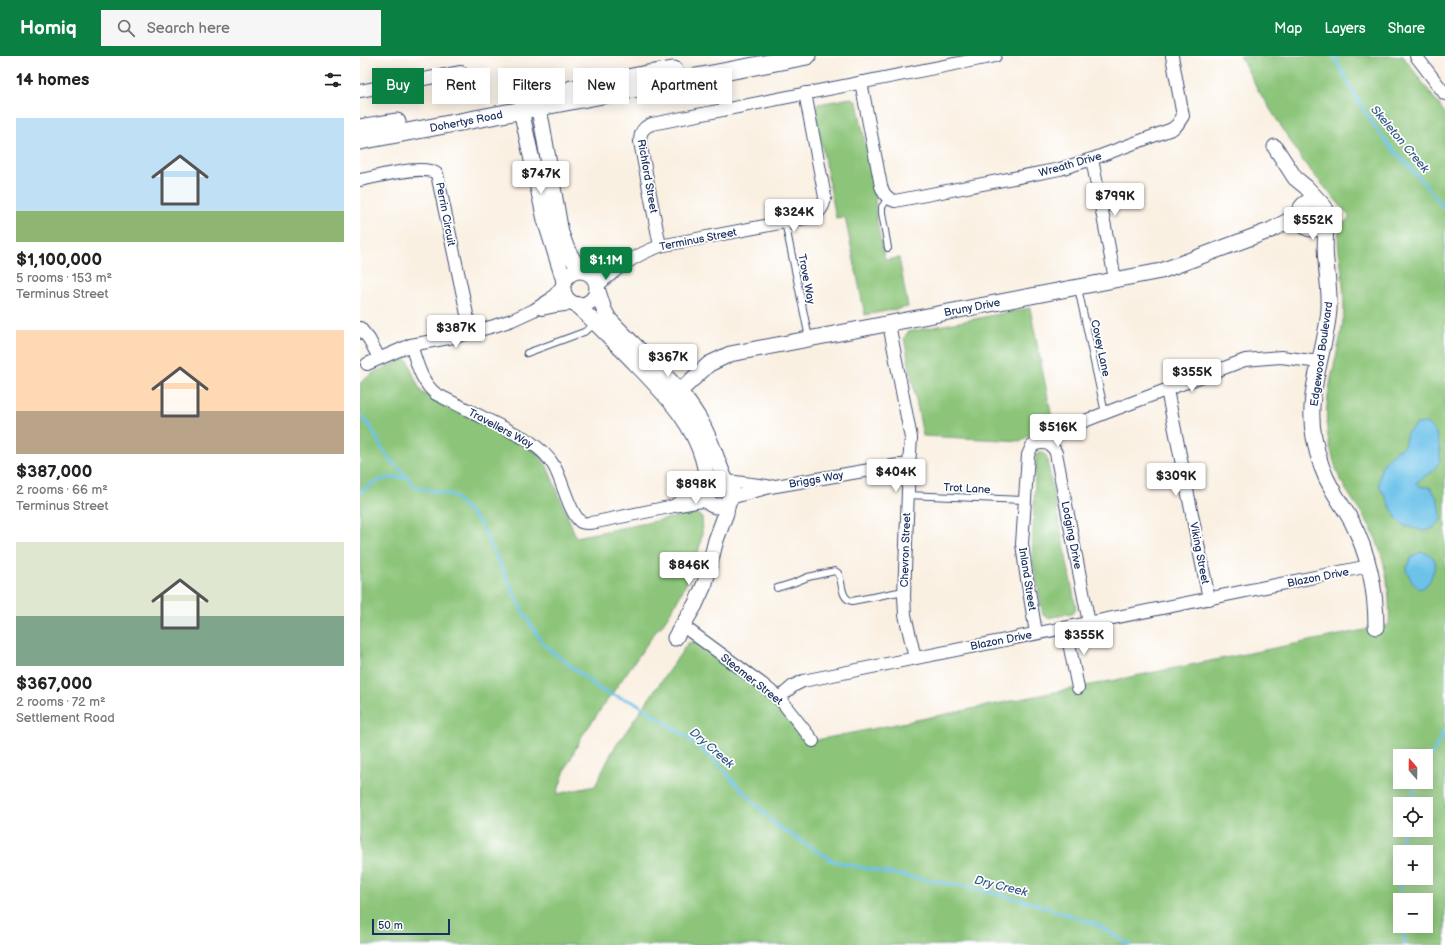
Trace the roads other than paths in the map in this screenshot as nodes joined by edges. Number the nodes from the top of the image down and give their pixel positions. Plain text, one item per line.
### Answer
1 (774, 56) edge
2 (807, 56) edge
3 (995, 56) edge
4 (1172, 56) edge
5 (1416, 56) edge
6 (432, 77) edge
7 (861, 82) junction
8 (360, 91) edge
9 (805, 93) junction
10 (1445, 94) edge
11 (529, 105) junction
12 (360, 128) edge
13 (360, 141) edge
14 (1275, 147) dead end
15 (1092, 159) junction
16 (1294, 178) junction
17 (360, 180) edge
18 (888, 198) junction
19 (1321, 203) junction
20 (1300, 210) junction
21 (785, 222) junction
22 (1326, 222) junction
23 (1306, 228) junction
24 (1270, 230) junction
25 (660, 246) junction
26 (888, 248) dead end
27 (1326, 260) junction
28 (624, 264) junction
29 (582, 270) junction
30 (1115, 279) junction
31 (563, 283) junction
32 (1078, 286) junction
33 (597, 287) junction
34 (574, 304) junction
35 (534, 310) junction
36 (596, 324) junction
37 (889, 324) junction
38 (360, 328) edge
39 (471, 333) junction
40 (809, 339) junction
41 (411, 346) junction
42 (527, 353) dead end
43 (379, 358) junction
44 (1319, 362) junction
45 (367, 364) dead end
46 (1167, 390) junction
47 (680, 391) junction
48 (1105, 413) junction
49 (1067, 428) junction
50 (1046, 445) junction
51 (909, 466) junction
52 (726, 480) junction
53 (706, 484) junction
54 (770, 487) junction
55 (908, 495) junction
56 (729, 499) junction
57 (1025, 500) junction
58 (708, 501) junction
59 (674, 506) junction
60 (716, 540) junction
61 (1369, 566) junction
62 (777, 588) dead end
63 (904, 591) junction
64 (1209, 599) junction
65 (1089, 623) junction
66 (1376, 627) dead end
67 (1066, 628) junction
68 (679, 632) joint
69 (1036, 633) junction
70 (915, 658) junction
71 (1078, 688) dead end
72 (779, 698) junction
73 (813, 741) dead end

1 - 11 main road, Dohertys Road
2 - 11 main road, Dohertys Road
3 - 7 street
4 - 15 street, Wreath Drive
5 - 10 street
6 - 8 street
7 - 9 street
7 - 18 street
9 - 21 street, Terminus Street
9 - 25 street, Richford Street
11 - 12 main road, Dohertys Road
11 - 13 main road, Dohertys Road
11 - 29 street
11 - 31 street
14 - 16 street
15 - 18 street, Wreath Drive
15 - 30 street
16 - 19 street
16 - 20 street
17 - 39 street, Perrin Circuit
18 - 26 lane
19 - 20 street
19 - 22 street
20 - 23 street
20 - 24 street, Bruny Drive
21 - 25 street, Terminus Street
21 - 40 lane, Trove Way
22 - 23 street
22 - 27 street, Edgewood Boulevard
23 - 24 street, Bruny Drive
23 - 27 street, Edgewood Boulevard
24 - 30 street, Bruny Drive
25 - 28 street, Terminus Street
27 - 44 street, Edgewood Boulevard
28 - 29 street, Terminus Street
28 - 33 street, Terminus Street
29 - 31 street
29 - 33 street
30 - 32 street, Bruny Drive
31 - 34 street
31 - 35 street
32 - 37 street, Bruny Drive
32 - 48 lane, Covey Lane
33 - 34 street
33 - 47 street
34 - 35 street
34 - 36 street
35 - 39 street
36 - 42 lane
36 - 53 street
37 - 40 street, Bruny Drive
37 - 51 street, Chevron Street
38 - 43 street
39 - 41 street
40 - 47 street, Bruny Drive
41 - 43 street
41 - 59 street, Travellers Way
43 - 45 street
44 - 46 street
44 - 61 street, Edgewood Boulevard
46 - 48 street
46 - 64 street, Viking Street
47 - 52 street
48 - 49 street
49 - 50 street
49 - 50 street
50 - 57 street, Inland Street
50 - 65 street, Lodging Drive
51 - 54 street, Briggs Way
51 - 55 street, Chevron Street
52 - 53 street
52 - 54 street, Briggs Way
52 - 56 street
53 - 58 street
53 - 59 street
54 - 56 street, Briggs Way
55 - 57 lane, Trot Lane
55 - 63 street, Chevron Street
56 - 58 street
56 - 60 street
57 - 69 street, Inland Street
58 - 59 street
58 - 60 street
60 - 68 street
61 - 64 street, Blazon Drive
61 - 66 street, Edgewood Boulevard
62 - 63 lane
63 - 70 street, Chevron Street
64 - 65 street, Blazon Drive
65 - 67 street, Blazon Drive
67 - 69 street, Blazon Drive
67 - 71 street
68 - 72 street, Steamer Street
69 - 70 street, Blazon Drive
70 - 72 street, Blazon Drive
72 - 73 street, Steamer Street

